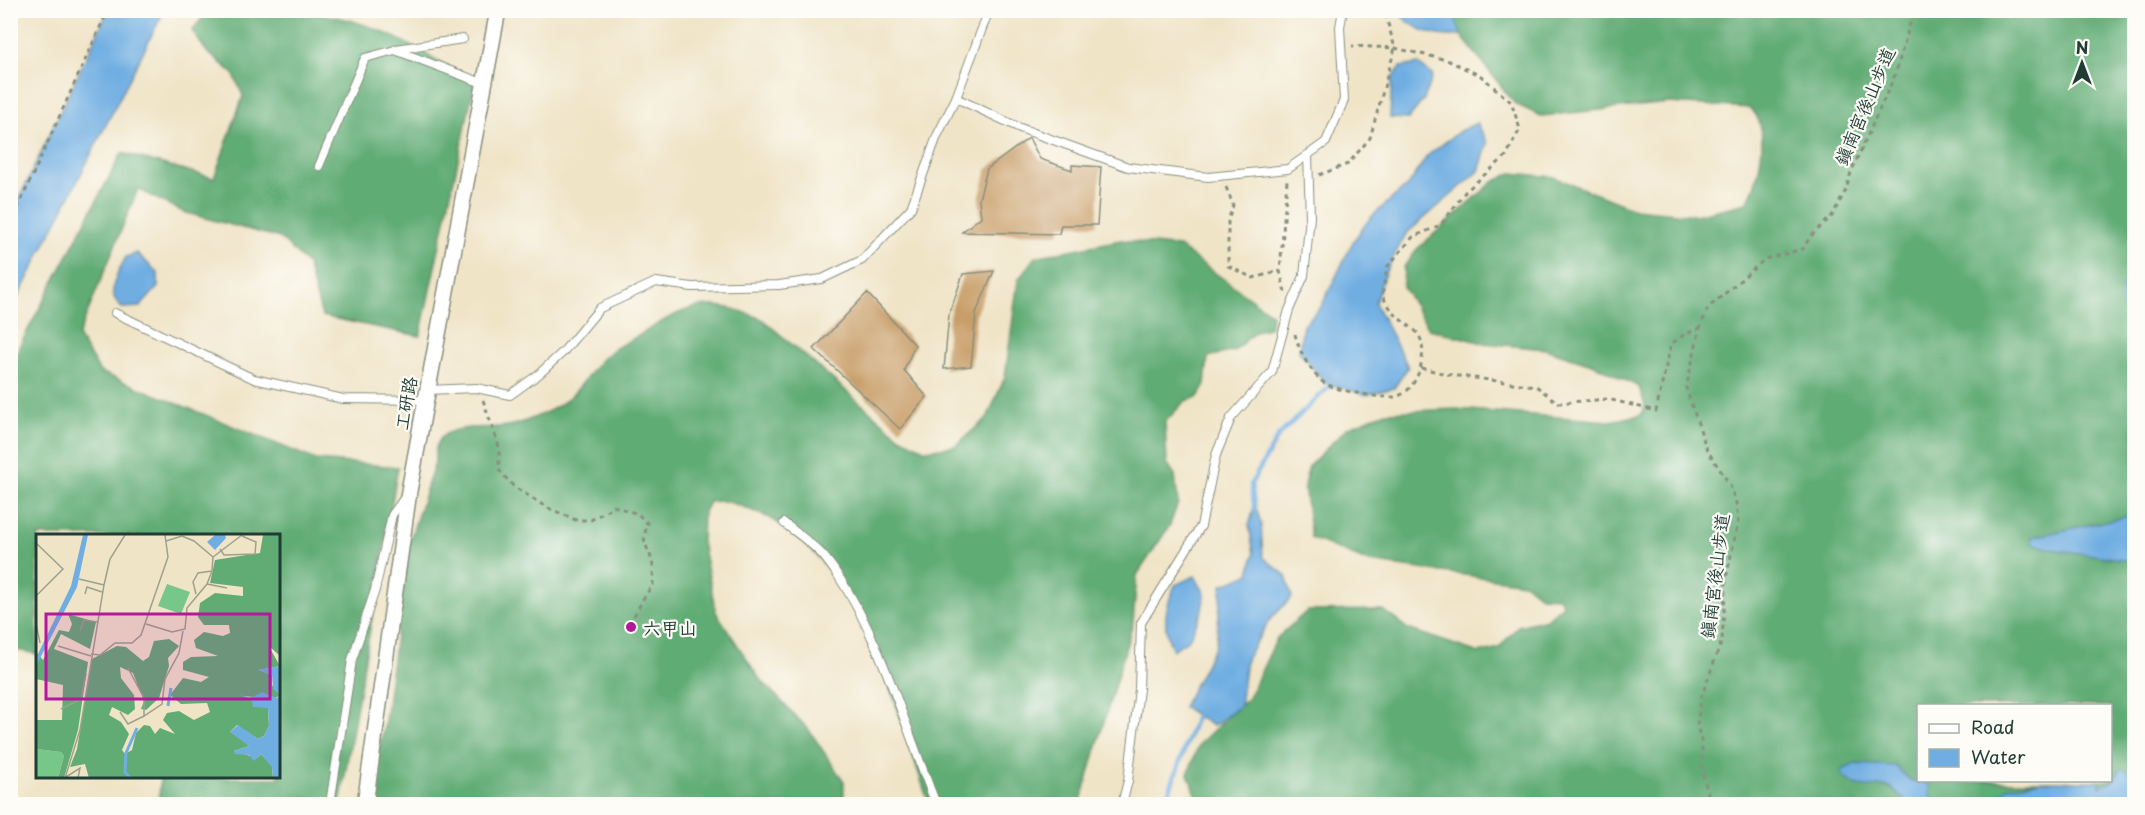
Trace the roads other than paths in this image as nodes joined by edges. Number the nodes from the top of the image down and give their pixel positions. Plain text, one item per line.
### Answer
1 (498, 10) edge
2 (989, 10) edge
3 (1342, 10) edge
4 (463, 39) dead end
5 (395, 50) junction
6 (485, 84) junction
7 (956, 98) junction
8 (1308, 154) junction
9 (319, 166) dead end
10 (115, 313) dead end
11 (426, 395) junction
12 (409, 491) junction
13 (784, 523) dead end
14 (330, 804) edge
15 (365, 804) edge
16 (936, 804) edge
17 (1122, 804) edge

1 - 6 street, 工研路
2 - 7 lane
3 - 8 lane
4 - 5 lane
5 - 6 lane
5 - 9 lane
6 - 11 street, 工研路
7 - 8 lane
7 - 11 lane
8 - 17 lane
10 - 11 lane
11 - 12 street, 工研路
12 - 14 lane
12 - 15 street, 工研路
13 - 16 lane

